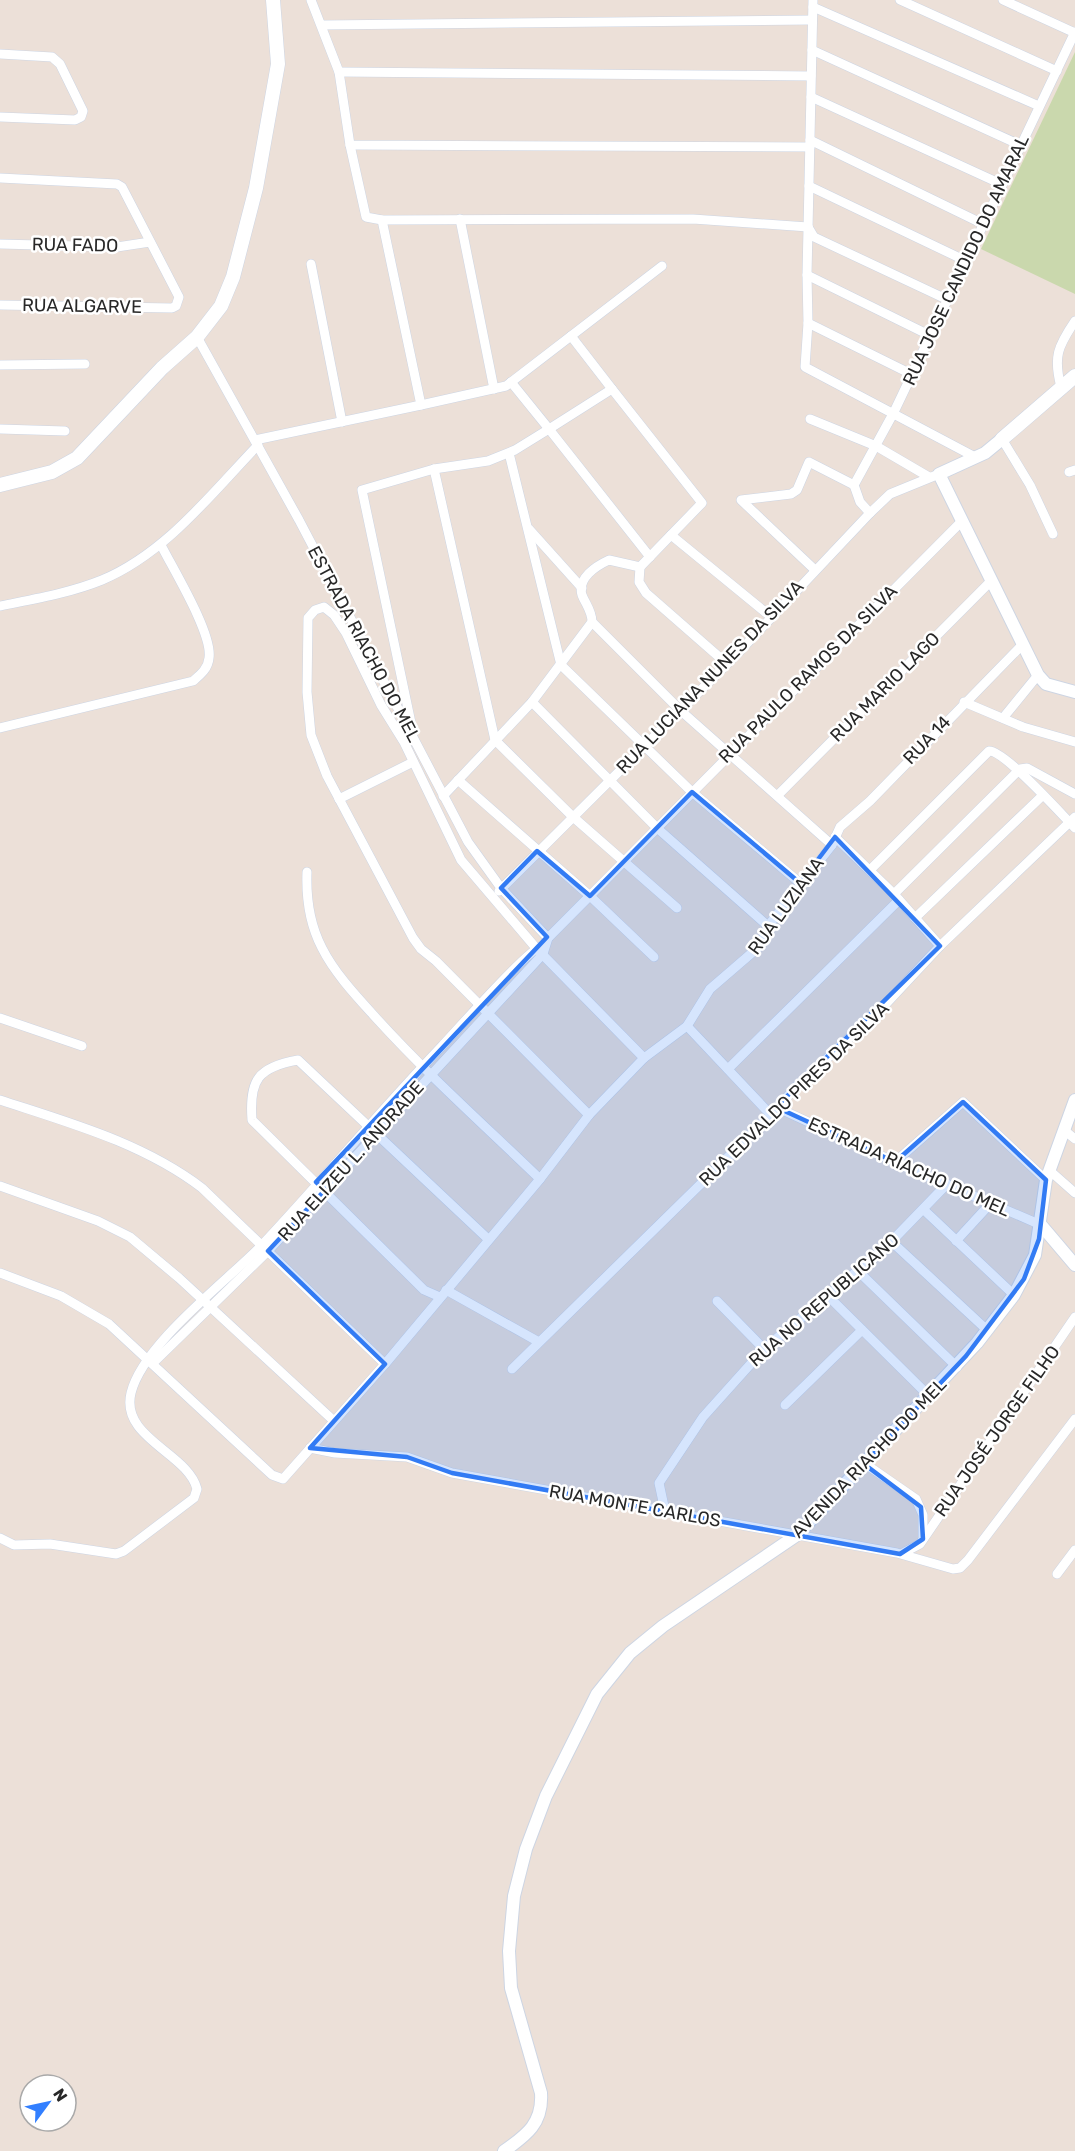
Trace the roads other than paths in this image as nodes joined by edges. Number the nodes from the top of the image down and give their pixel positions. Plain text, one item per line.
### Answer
1 (273, 0) edge
2 (311, 0) edge
3 (900, 0) edge
4 (1003, 0) edge
5 (813, 4) edge
6 (812, 20) junction
7 (322, 25) junction
8 (1075, 33) edge
9 (812, 50) junction
10 (0, 54) edge
11 (1057, 71) junction
12 (339, 72) junction
13 (811, 76) junction
14 (811, 97) junction
15 (1039, 106) junction
16 (0, 117) edge
17 (810, 144) junction
18 (350, 145) junction
19 (1020, 145) junction
20 (0, 178) edge
21 (1001, 184) junction
22 (809, 186) junction
23 (460, 219) junction
24 (382, 220) junction
25 (983, 224) junction
26 (808, 227) junction
27 (150, 242) junction
28 (0, 244) edge
29 (964, 260) junction
30 (311, 264) dead end
31 (662, 266) dead end
32 (807, 275) junction
33 (946, 299) junction
34 (0, 305) edge
35 (1075, 321) edge
36 (808, 323) junction
37 (571, 336) junction
38 (931, 336) junction
39 (197, 337) junction
40 (85, 364) dead end
41 (0, 365) edge
42 (911, 374) junction
43 (1075, 376) edge
44 (511, 382) junction
45 (1061, 387) junction
46 (494, 388) junction
47 (612, 389) junction
48 (421, 405) junction
49 (894, 412) junction
50 (810, 419) dead end
51 (342, 422) junction
52 (0, 429) edge
53 (549, 429) junction
54 (65, 431) dead end
55 (1002, 439) junction
56 (256, 443) junction
57 (876, 446) junction
58 (509, 453) junction
59 (975, 457) junction
60 (434, 469) junction
61 (934, 476) junction
62 (0, 484) edge
63 (854, 485) junction
64 (870, 513) junction
65 (961, 522) junction
66 (527, 526) junction
67 (1053, 534) dead end
68 (671, 535) junction
69 (161, 545) junction
70 (650, 557) junction
71 (640, 567) junction
72 (815, 570) junction
73 (992, 580) junction
74 (582, 588) junction
75 (0, 606) edge
76 (770, 616) junction
77 (592, 622) junction
78 (1023, 644) junction
79 (726, 663) junction
80 (561, 665) junction
81 (1038, 675) junction
82 (1075, 692) edge
83 (532, 702) junction
84 (964, 702) junction
85 (680, 710) junction
86 (1003, 718) junction
87 (0, 728) edge
88 (414, 737) junction
89 (495, 741) junction
90 (1075, 742) edge
91 (644, 746) junction
92 (728, 754) junction
93 (413, 762) junction
94 (1018, 771) junction
95 (458, 780) junction
96 (608, 781) junction
97 (692, 792) junction
98 (1075, 794) edge
99 (778, 795) junction
100 (443, 796) junction
101 (1042, 796) junction
102 (339, 799) junction
103 (572, 816) junction
104 (1073, 822) edge
105 (657, 828) junction
106 (833, 841) junction
107 (537, 851) junction
108 (623, 860) junction
109 (870, 870) junction
110 (308, 873) dead end
111 (800, 884) junction
112 (501, 888) junction
113 (590, 896) junction
114 (493, 897) junction
115 (896, 897) junction
116 (677, 908) dead end
117 (915, 918) junction
118 (768, 926) junction
119 (543, 946) junction
120 (940, 946) junction
121 (654, 957) dead end
122 (480, 1006) junction
123 (488, 1014) junction
124 (0, 1018) edge
125 (687, 1026) junction
126 (82, 1046) dead end
127 (645, 1058) junction
128 (422, 1066) junction
129 (728, 1070) junction
130 (430, 1074) junction
131 (0, 1100) edge
132 (1075, 1100) edge
133 (774, 1112) junction
134 (589, 1115) junction
135 (368, 1124) junction
136 (1064, 1130) junction
137 (378, 1132) junction
138 (1075, 1139) edge
139 (895, 1162) junction
140 (1048, 1175) junction
141 (540, 1179) junction
142 (316, 1182) junction
143 (947, 1185) junction
144 (0, 1186) edge
145 (325, 1190) junction
146 (1075, 1193) edge
147 (990, 1204) junction
148 (924, 1210) junction
149 (1041, 1225) junction
150 (488, 1239) junction
151 (956, 1241) junction
152 (892, 1242) junction
153 (265, 1248) junction
154 (1075, 1265) edge
155 (858, 1271) junction
156 (0, 1273) edge
157 (443, 1294) junction
158 (827, 1295) junction
159 (1014, 1295) junction
160 (717, 1301) dead end
161 (205, 1305) junction
162 (1075, 1317) edge
163 (862, 1330) junction
164 (987, 1330) junction
165 (539, 1342) junction
166 (764, 1349) junction
167 (151, 1361) junction
168 (385, 1364) junction
169 (957, 1367) junction
170 (512, 1370) dead end
171 (929, 1396) junction
172 (785, 1405) dead end
173 (1075, 1419) edge
174 (334, 1421) junction
175 (310, 1448) junction
176 (864, 1463) junction
177 (665, 1511) junction
178 (797, 1535) junction
179 (0, 1538) edge
180 (921, 1541) junction
181 (1075, 1550) edge
182 (900, 1554) junction
183 (921, 1559) junction
184 (1057, 1574) dead end
185 (504, 2151) edge

1 - 39 main road
2 - 7 street
3 - 11 street
4 - 8 street
5 - 6 street
5 - 15 street
6 - 7 street
6 - 9 street
7 - 12 street
8 - 11 street, RUA JOSE CANDIDO DO AMARAL
9 - 13 street
9 - 19 street
10 - 16 street
11 - 15 street, RUA JOSE CANDIDO DO AMARAL
12 - 13 street
12 - 18 street
13 - 14 street
14 - 17 street
14 - 21 street
15 - 19 street, RUA JOSE CANDIDO DO AMARAL
17 - 18 street
17 - 22 street
17 - 25 street
18 - 24 street
19 - 21 street, RUA JOSE CANDIDO DO AMARAL
20 - 27 street
21 - 25 street, RUA JOSE CANDIDO DO AMARAL
22 - 26 street
22 - 29 street
23 - 24 street
23 - 26 street
23 - 46 street
24 - 48 street
25 - 29 street, RUA JOSE CANDIDO DO AMARAL
26 - 32 street
26 - 33 street
27 - 28 street, RUA FADO
27 - 34 street, RUA ALGARVE
29 - 33 street, RUA JOSE CANDIDO DO AMARAL
30 - 51 street
31 - 37 street
32 - 36 street
32 - 38 street
33 - 38 street, RUA JOSE CANDIDO DO AMARAL
35 - 45 street
36 - 42 street
36 - 49 street
37 - 44 street
37 - 47 street
38 - 42 street, RUA JOSE CANDIDO DO AMARAL
39 - 56 street, ESTRADA RIACHO DO MEL
39 - 62 main road
40 - 41 street
42 - 49 street, RUA JOSE CANDIDO DO AMARAL
43 - 45 main road
44 - 46 street
44 - 53 street
45 - 55 main road
46 - 48 street
47 - 53 street
47 - 68 street
48 - 51 street
49 - 57 street, RUA JOSE CANDIDO DO AMARAL
49 - 59 street
50 - 57 street
51 - 56 street
52 - 54 street
53 - 58 street
53 - 70 street
55 - 59 street
55 - 67 street
56 - 69 street
56 - 88 street, ESTRADA RIACHO DO MEL
57 - 61 street
57 - 63 street, RUA JOSE CANDIDO DO AMARAL
58 - 60 street
58 - 66 street
59 - 61 street
60 - 88 street
60 - 89 street
61 - 64 street, RUA LUCIANA NUNES DA SILVA
61 - 65 street
63 - 64 street
63 - 72 street
64 - 72 street, RUA LUCIANA NUNES DA SILVA
65 - 73 street
65 - 92 street, RUA PAULO RAMOS DA SILVA
66 - 74 street
66 - 80 street
68 - 70 street
68 - 76 street
69 - 75 street
69 - 87 street
70 - 71 street
71 - 74 street
71 - 79 street
72 - 76 street, RUA LUCIANA NUNES DA SILVA
73 - 78 street
73 - 99 street, RUA MARIO LAGO
74 - 77 street
76 - 79 street, RUA LUCIANA NUNES DA SILVA
77 - 80 street
77 - 85 street
78 - 81 street
78 - 84 street, RUA 14
79 - 85 street, RUA LUCIANA NUNES DA SILVA
80 - 83 street
80 - 91 street
81 - 82 street
81 - 86 street
83 - 89 street
83 - 96 street
84 - 86 street
84 - 106 street, RUA 14
85 - 91 street, RUA LUCIANA NUNES DA SILVA
85 - 92 street
86 - 90 street
88 - 100 street, ESTRADA RIACHO DO MEL
89 - 95 street
89 - 103 street
91 - 96 street, RUA LUCIANA NUNES DA SILVA
91 - 97 street
92 - 97 street, RUA PAULO RAMOS DA SILVA
92 - 99 street
93 - 102 street
93 - 102 street, ESTRADA RIACHO DO MEL
93 - 114 street, ESTRADA RIACHO DO MEL
94 - 98 street
94 - 101 street
94 - 109 street
94 - 115 street
95 - 100 street
95 - 107 street
96 - 103 street, RUA LUCIANA NUNES DA SILVA
96 - 105 street
97 - 105 street, RUA PAULO RAMOS DA SILVA
97 - 111 street
99 - 106 street
100 - 112 street, ESTRADA RIACHO DO MEL
101 - 104 street
101 - 117 street
102 - 122 street
103 - 107 street, RUA LUCIANA NUNES DA SILVA
103 - 108 street
104 - 120 street, RUA EDVALDO PIRES DA SILVA
105 - 108 street, RUA PAULO RAMOS DA SILVA
105 - 118 street
106 - 109 street
106 - 111 street, RUA LUZIANA
107 - 112 street, RUA LUCIANA NUNES DA SILVA
107 - 113 street
108 - 113 street, RUA PAULO RAMOS DA SILVA
108 - 116 street
109 - 115 street
110 - 128 street
111 - 118 street, RUA LUZIANA
112 - 114 street, RUA LUCIANA NUNES DA SILVA
112 - 119 street, ESTRADA RIACHO DO MEL
113 - 119 street, RUA PAULO RAMOS DA SILVA
113 - 121 street
114 - 119 street, ESTRADA RIACHO DO MEL
115 - 117 street
115 - 129 street
117 - 120 street
118 - 125 street, RUA LUZIANA
119 - 122 street, RUA ELIZEU L. ANDRADE
119 - 123 street, RUA ELIZEU L. ANDRADE
119 - 127 street, ESTRADA RIACHO DO MEL
120 - 133 street, RUA EDVALDO PIRES DA SILVA
122 - 123 street
122 - 128 street, RUA ELIZEU L. ANDRADE
123 - 130 street, RUA ELIZEU L. ANDRADE
123 - 134 street
124 - 126 street
125 - 127 street
125 - 129 street, ESTRADA RIACHO DO MEL
127 - 134 street
128 - 130 street
128 - 135 street, RUA ELIZEU L. ANDRADE
129 - 133 street, ESTRADA RIACHO DO MEL
130 - 137 street, RUA ELIZEU L. ANDRADE
130 - 141 street
131 - 153 street
132 - 136 street, AVENIDA RIACHO DO MEL
133 - 139 street, ESTRADA RIACHO DO MEL
133 - 165 street, RUA EDVALDO PIRES DA SILVA
134 - 141 street
135 - 137 street
135 - 142 street, RUA ELIZEU L. ANDRADE
135 - 142 street
136 - 138 street
136 - 140 street, AVENIDA RIACHO DO MEL
137 - 145 street, RUA ELIZEU L. ANDRADE
137 - 150 street
139 - 140 street
139 - 143 street, ESTRADA RIACHO DO MEL
140 - 146 street
140 - 149 street, AVENIDA RIACHO DO MEL
141 - 150 street
142 - 145 street
142 - 153 street, RUA ELIZEU L. ANDRADE
143 - 147 street, ESTRADA RIACHO DO MEL
143 - 148 street, RUA NO REPUBLICANO
144 - 161 street
145 - 153 street, RUA ELIZEU L. ANDRADE
145 - 157 street
147 - 149 street, ESTRADA RIACHO DO MEL
147 - 151 street
148 - 151 street
148 - 152 street, RUA NO REPUBLICANO
149 - 154 street
149 - 159 street, AVENIDA RIACHO DO MEL
150 - 157 street
151 - 159 street
152 - 155 street, RUA NO REPUBLICANO
152 - 164 street
153 - 161 street, RUA ELIZEU L. ANDRADE
153 - 168 street
155 - 158 street, RUA NO REPUBLICANO
155 - 169 street
156 - 167 street
157 - 165 street
157 - 168 street
158 - 163 street
158 - 166 street, RUA NO REPUBLICANO
159 - 164 street, AVENIDA RIACHO DO MEL
160 - 166 street
161 - 167 street, RUA ELIZEU L. ANDRADE
161 - 174 street
162 - 180 street, RUA JOSÉ JORGE FILHO
163 - 171 street
163 - 172 street
164 - 169 street, AVENIDA RIACHO DO MEL
165 - 170 street, RUA EDVALDO PIRES DA SILVA
166 - 177 street, RUA NO REPUBLICANO
167 - 175 street
167 - 179 street, RUA ELIZEU L. ANDRADE
168 - 174 street
169 - 171 street, AVENIDA RIACHO DO MEL
171 - 176 street, AVENIDA RIACHO DO MEL
173 - 183 street, RUA MONTE CARLOS
174 - 175 street
175 - 177 street, RUA MONTE CARLOS
176 - 178 street, AVENIDA RIACHO DO MEL
176 - 180 street
177 - 178 street, RUA MONTE CARLOS
178 - 182 street, RUA MONTE CARLOS
178 - 185 street, AVENIDA RIACHO DO MEL
180 - 182 street, RUA JOSÉ JORGE FILHO
180 - 183 street
181 - 184 street
182 - 183 street, RUA MONTE CARLOS

